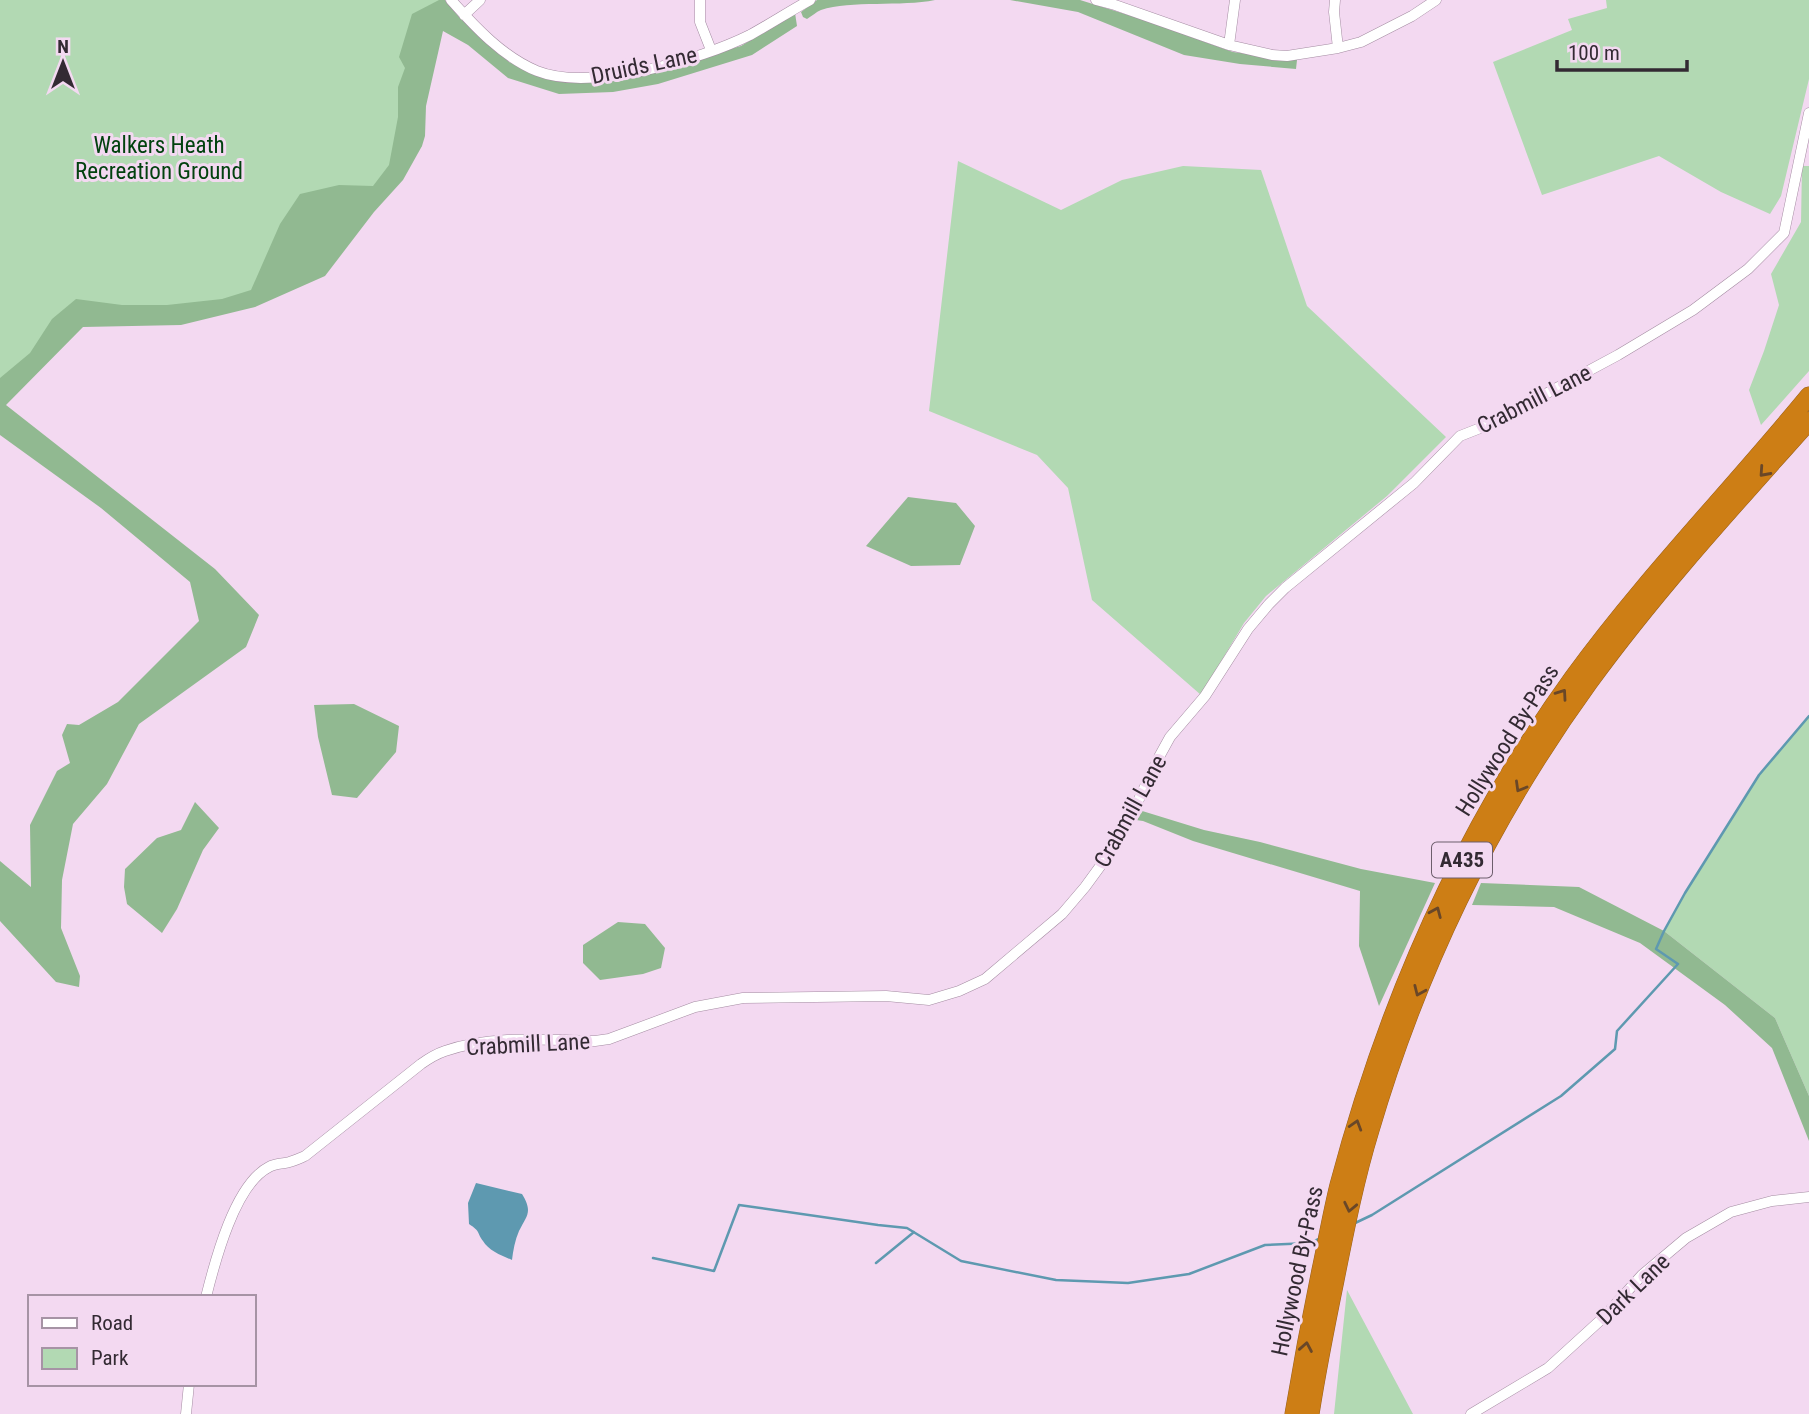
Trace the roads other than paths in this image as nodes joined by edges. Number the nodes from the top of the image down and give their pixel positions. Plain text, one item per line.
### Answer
1 (450, 0) edge
2 (480, 0) edge
3 (700, 0) edge
4 (810, 0) edge
5 (1096, 0) edge
6 (1235, 0) edge
7 (1335, 0) edge
8 (1436, 0) edge
9 (1115, 3) edge
10 (790, 5) edge
11 (464, 15) junction
12 (1228, 45) junction
13 (1338, 48) junction
14 (711, 50) junction
15 (1809, 113) edge
16 (1809, 396) edge
17 (1809, 421) edge
18 (1809, 1197) edge
19 (206, 1295) edge
20 (190, 1386) edge
21 (186, 1414) edge
22 (1294, 1414) edge
23 (1310, 1414) edge
24 (1471, 1414) edge

1 - 11 street, Druids Lane
2 - 11 street
3 - 14 street
4 - 10 street, Druids Lane
5 - 9 street
6 - 12 street
7 - 13 street
8 - 13 street
9 - 12 street
10 - 14 street, Druids Lane
11 - 14 street, Druids Lane
12 - 13 street
15 - 19 street, Crabmill Lane
22 -> 16 highway, Hollywood By-Pass / A435
17 -> 23 highway, Hollywood By-Pass / A435
18 - 24 street, Dark Lane
20 - 21 street

